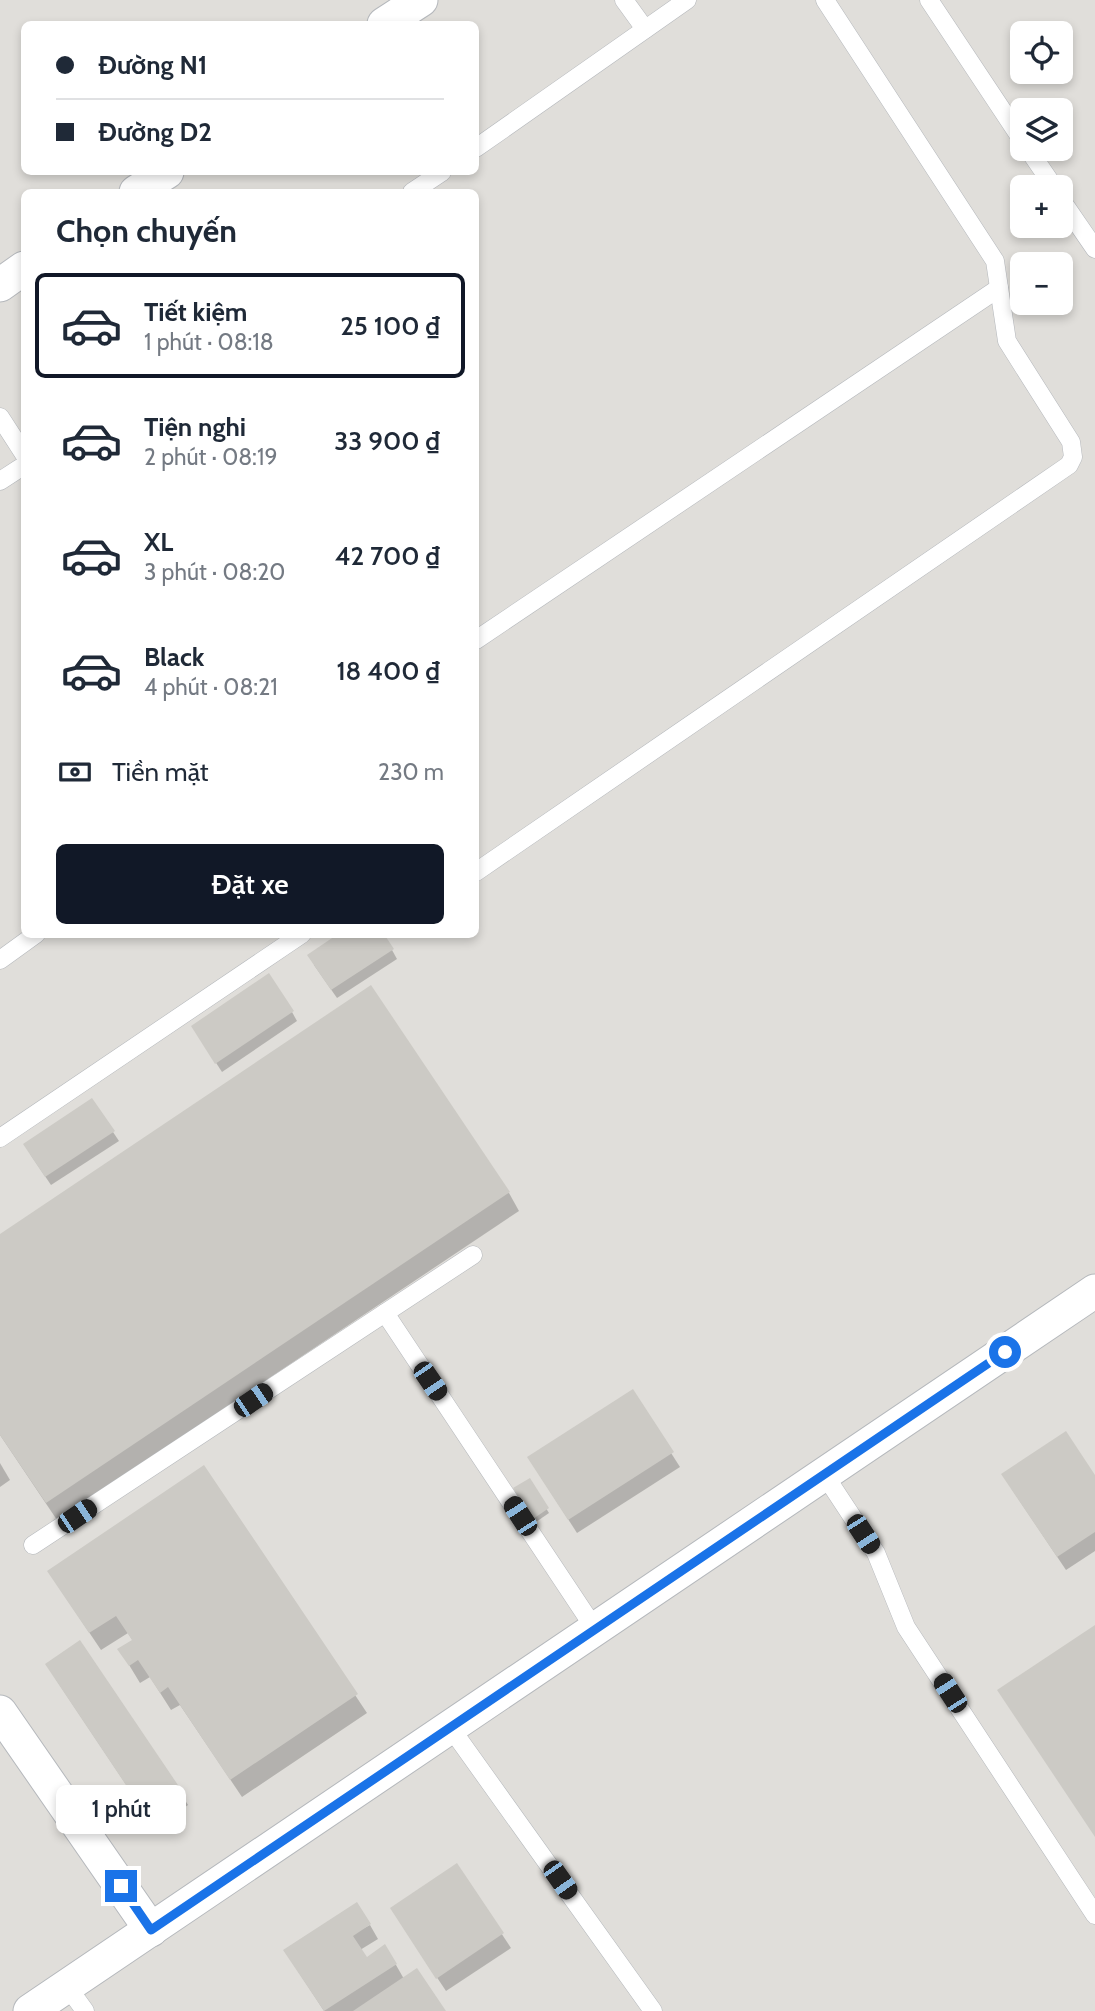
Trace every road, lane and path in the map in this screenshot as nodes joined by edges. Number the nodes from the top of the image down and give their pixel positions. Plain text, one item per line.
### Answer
1 (421, 0) edge
2 (624, 0) edge
3 (687, 0) edge
4 (825, 0) edge
5 (929, 0) edge
6 (389, 21) edge
7 (645, 29) junction
8 (1010, 122) edge
9 (479, 146) edge
10 (162, 175) edge
11 (438, 175) edge
12 (141, 189) edge
13 (416, 189) edge
14 (1073, 217) edge
15 (1095, 249) edge
16 (21, 270) edge
17 (0, 285) edge
18 (999, 288) junction
19 (0, 417) edge
20 (21, 462) edge
21 (21, 467) edge
22 (0, 481) edge
23 (479, 638) edge
24 (479, 870) edge
25 (30, 938) edge
26 (296, 938) edge
27 (0, 960) edge
28 (0, 1138) edge
29 (472, 1255) dead end
30 (1095, 1291) edge
31 (385, 1313) junction
32 (824, 1474) junction
33 (33, 1545) dead end
34 (595, 1629) junction
35 (0, 1712) edge
36 (450, 1727) junction
37 (1095, 1914) edge
38 (151, 1930) junction
39 (76, 1998) edge
40 (30, 2011) edge
41 (653, 2011) edge

1 - 6 street
2 - 7 lane
3 - 7 lane
4 - 18 lane
5 - 8 lane
7 - 9 lane
10 - 12 street
11 - 13 lane
14 - 15 lane
16 - 17 street
18 - 23 lane
18 - 24 lane
19 - 20 lane
21 - 22 lane
25 - 27 lane
26 - 28 lane
29 - 31 lane
30 - 32 street
31 - 33 lane
31 - 34 lane
32 - 34 street
32 - 37 lane
34 - 36 street
35 - 38 street
36 - 38 street
36 - 41 lane
38 - 39 street
39 - 40 street

